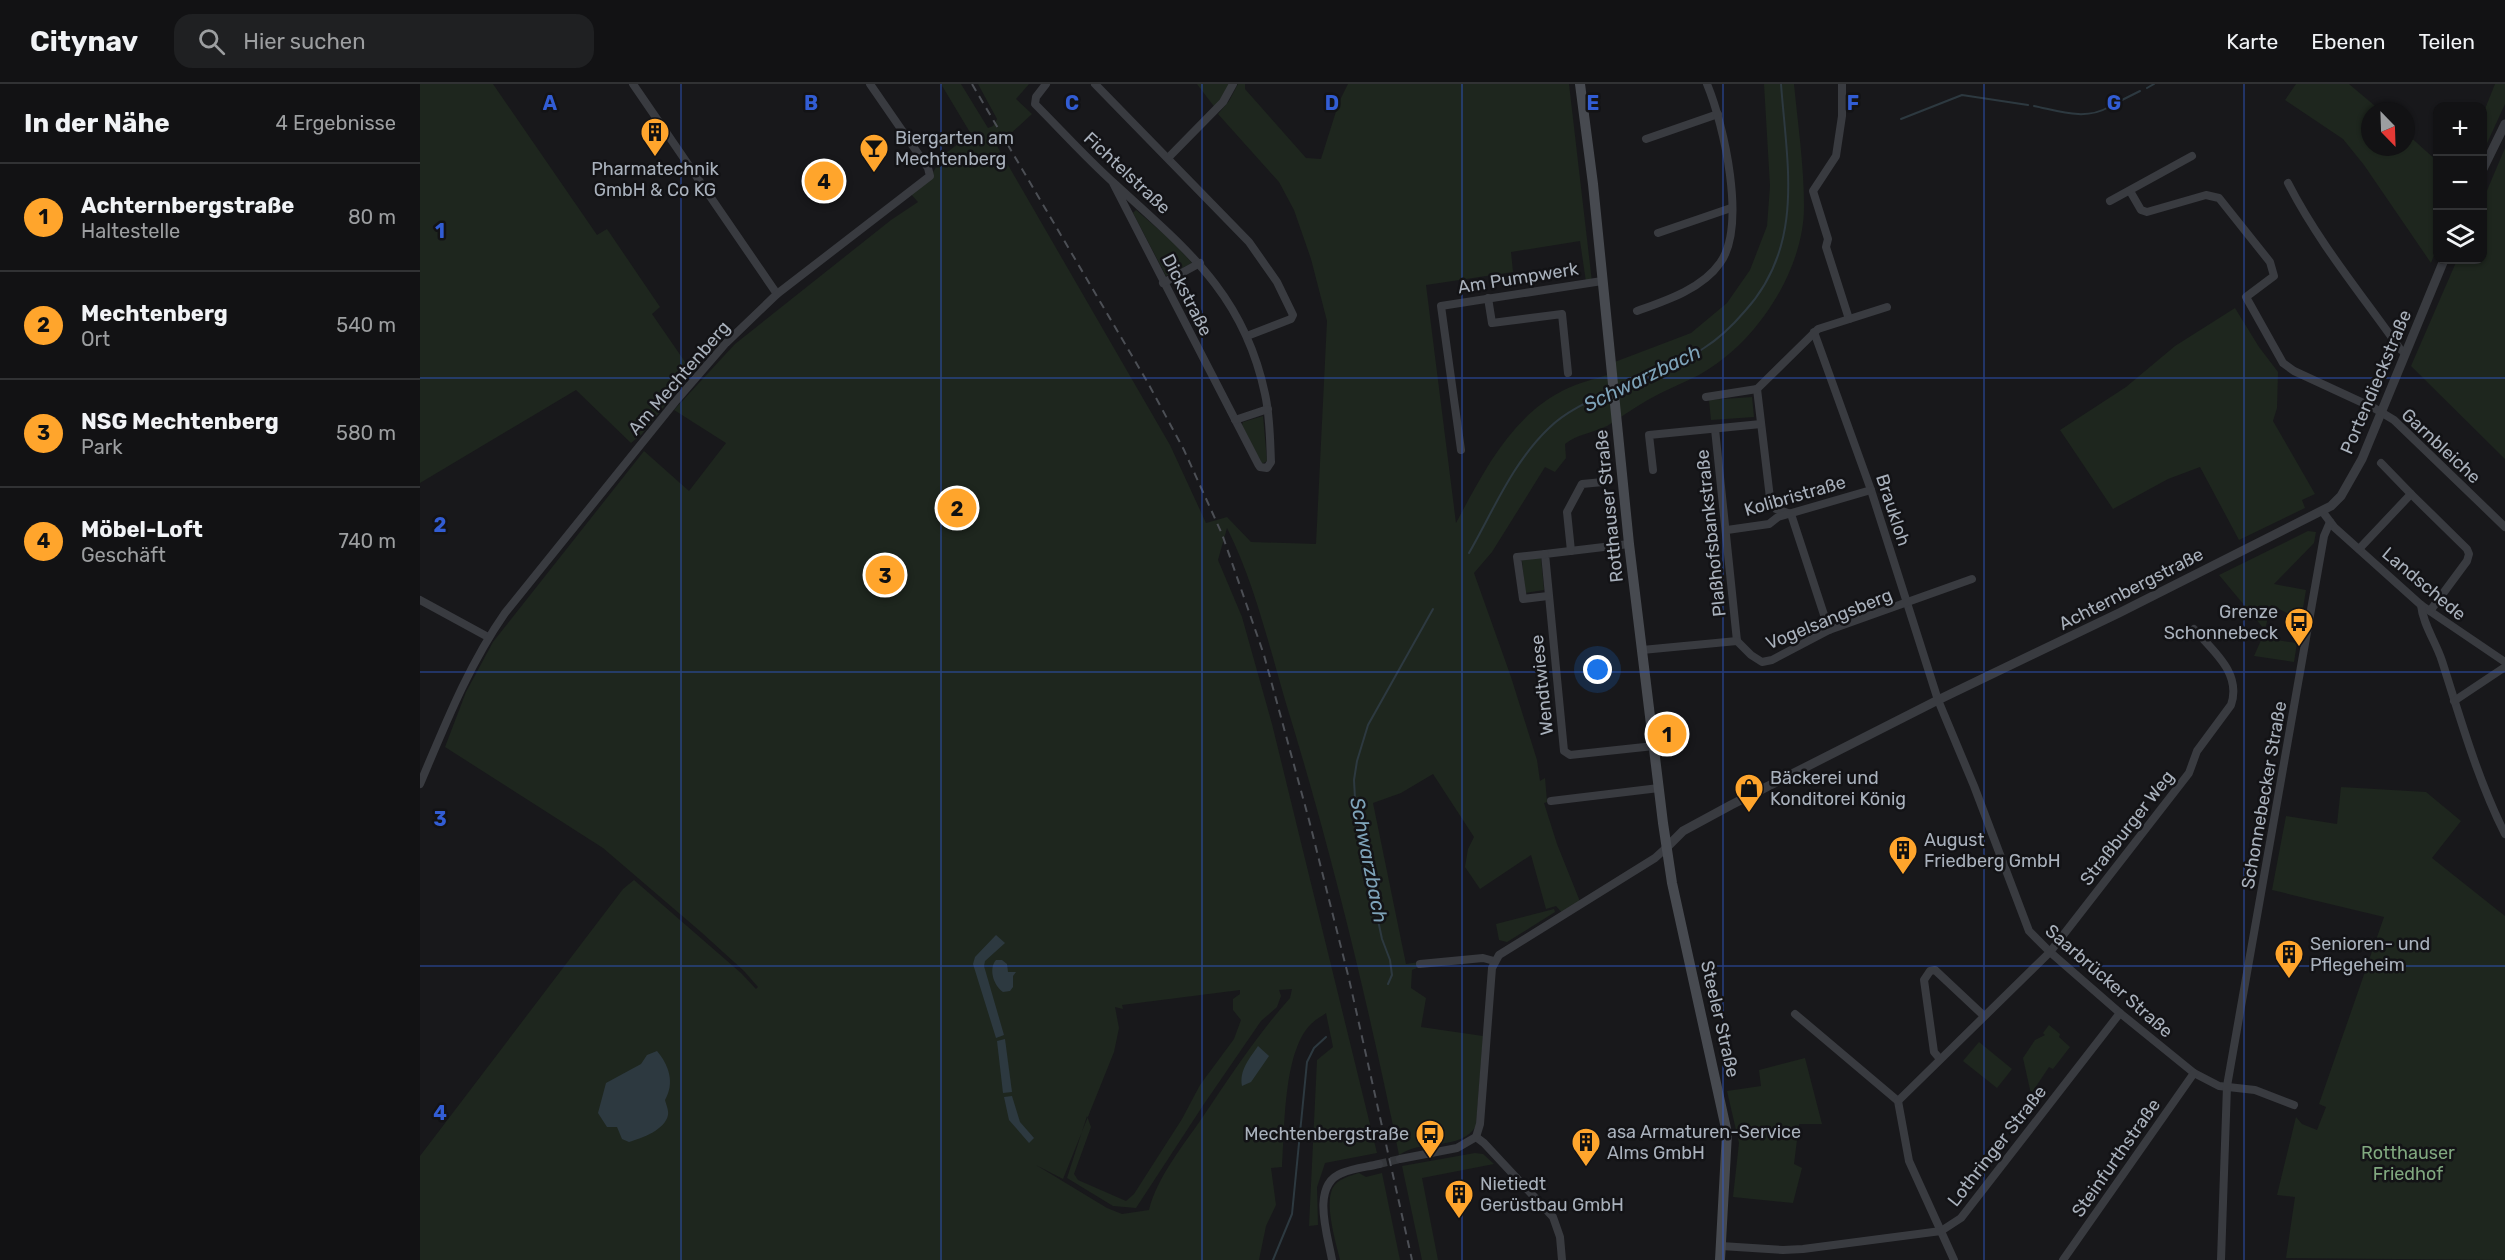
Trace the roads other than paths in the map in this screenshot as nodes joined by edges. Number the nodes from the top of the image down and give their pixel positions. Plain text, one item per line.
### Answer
1 (633, 84) edge
2 (870, 84) edge
3 (1046, 84) edge
4 (1095, 84) edge
5 (1233, 84) edge
6 (1580, 84) edge
7 (1707, 84) edge
8 (1842, 84) edge
9 (1718, 114) junction
10 (2505, 124) edge
11 (1646, 139) dead end
12 (2192, 156) dead end
13 (1168, 158) junction
14 (2487, 161) edge
15 (1113, 183) junction
16 (2288, 183) dead end
17 (2130, 192) junction
18 (2110, 201) dead end
19 (1731, 208) junction
20 (1658, 233) dead end
21 (1200, 263) junction
22 (2442, 264) edge
23 (1602, 281) junction
24 (1163, 283) junction
25 (777, 294) junction
26 (1488, 298) junction
27 (1887, 307) dead end
28 (1637, 311) dead end
29 (1849, 319) junction
30 (1814, 332) junction
31 (1247, 336) junction
32 (2405, 353) junction
33 (1568, 373) dead end
34 (1757, 389) junction
35 (1706, 397) dead end
36 (1268, 409) junction
37 (2382, 413) junction
38 (1235, 420) junction
39 (1761, 424) junction
40 (1715, 429) junction
41 (1461, 450) dead end
42 (2381, 463) dead end
43 (1267, 468) joint
44 (1653, 470) dead end
45 (1604, 482) dead end
46 (1871, 490) junction
47 (2411, 494) junction
48 (2323, 510) junction
49 (1791, 514) junction
50 (2330, 522) junction
51 (2505, 526) edge
52 (1727, 530) junction
53 (1629, 544) junction
54 (2359, 549) junction
55 (1571, 551) junction
56 (1545, 554) junction
57 (1972, 579) dead end
58 (1548, 596) junction
59 (420, 600) edge
60 (1908, 603) junction
61 (2421, 605) junction
62 (2430, 611) junction
63 (2194, 629) dead end
64 (1829, 630) junction
65 (488, 637) junction
66 (1737, 640) junction
67 (1642, 650) junction
68 (2505, 662) edge
69 (2505, 667) edge
70 (1938, 700) junction
71 (2454, 701) junction
72 (1654, 746) junction
73 (420, 784) edge
74 (1659, 788) junction
75 (1551, 801) dead end
76 (2505, 834) edge
77 (1666, 848) junction
78 (2050, 952) junction
79 (1494, 961) junction
80 (1420, 964) dead end
81 (2120, 1013) junction
82 (1796, 1014) dead end
83 (1984, 1016) junction
84 (1940, 1059) junction
85 (2194, 1072) junction
86 (2228, 1086) junction
87 (1898, 1101) junction
88 (2294, 1105) dead end
89 (1476, 1137) junction
90 (1400, 1159) tunnel mouth
91 (1379, 1164) tunnel mouth
92 (1941, 1231) junction
93 (1721, 1246) junction
94 (1332, 1260) edge
95 (1562, 1260) edge
96 (1720, 1260) edge
97 (1954, 1260) edge
98 (2063, 1260) edge
99 (2221, 1260) edge

1 - 25 street
2 - 25 street, Am Mechtenberg
3 - 15 street, Fichtelstraße
4 - 13 street
5 - 13 street
6 - 23 main road, Rotthauser Straße
7 - 9 street
8 - 29 street
9 - 11 street
9 - 19 street
10 - 14 street
12 - 17 street
13 - 31 street
15 - 21 street, Fichtelstraße
15 - 24 street, Dickstraße
16 - 32 street
17 - 18 street
17 - 37 street, Garnbleiche
19 - 20 street
19 - 28 street
21 - 24 street
21 - 31 street, Fichtelstraße
22 - 32 street, Portendieckstraße
23 - 26 street, Am Pumpwerk
23 - 53 main road, Rotthauser Straße
24 - 38 street, Dickstraße
25 - 65 street, Am Mechtenberg
26 - 33 street
26 - 41 street, Am Pumpwerk
27 - 29 street
29 - 30 street
30 - 34 street
30 - 46 street, Braukloh
31 - 36 street, Fichtelstraße
32 - 37 street, Portendieckstraße
34 - 35 street
34 - 39 street
36 - 38 street
36 - 43 street, Fichtelstraße
37 - 48 street, Portendieckstraße
37 - 51 street, Garnbleiche
38 - 43 street, Dickstraße
39 - 40 street
39 - 49 street
40 - 44 street, Plaßhofsbankstraße
40 - 52 street, Plaßhofsbankstraße
42 - 47 street
45 - 55 street
46 - 49 street, Kolibristraße
46 - 60 street, Braukloh
47 - 54 street
47 - 62 street
48 - 50 street
48 - 70 street, Achternbergstraße
49 - 52 street, Kolibristraße
49 - 64 street
50 - 54 street, Landschede
50 - 86 street, Schonnebecker Straße
52 - 66 street, Plaßhofsbankstraße
53 - 55 street
53 - 67 main road, Rotthauser Straße
54 - 61 street, Landschede
55 - 56 street
56 - 58 street, Wendtwiese
56 - 58 street
57 - 60 street, Vogelsangsberg
58 - 72 street, Wendtwiese
59 - 65 street
60 - 64 street, Vogelsangsberg
60 - 70 street, Braukloh
61 - 62 street, Landschede
61 - 71 street
62 - 68 street, Landschede
63 - 78 street, Straßburger Weg
64 - 66 street, Vogelsangsberg
65 - 73 street, Am Mechtenberg
66 - 67 street, Plaßhofsbankstraße
67 - 72 main road, Rotthauser Straße
69 - 71 street
70 - 77 street, Achternbergstraße
70 - 78 street, Saarbrücker Straße
71 - 76 street
72 - 74 main road, Steeler Straße
74 - 75 street
74 - 77 main road, Steeler Straße
77 - 79 street, Achternbergstraße
77 - 93 main road, Steeler Straße
78 - 81 street, Saarbrücker Straße
78 - 83 street, Straßburger Weg
79 - 80 street
79 - 89 street
81 - 85 street, Saarbrücker Straße
81 - 92 street, Lothringer Straße
82 - 87 street
83 - 84 street, Straßburger Weg
83 - 84 street
84 - 87 street, Straßburger Weg
85 - 86 street, Saarbrücker Straße
85 - 98 street, Steinfurthstraße
86 - 88 street
86 - 99 street, Schonnebecker Straße
87 - 92 street
89 - 90 street
89 - 95 street
91 - 94 street
92 - 93 street, Lothringer Straße
92 - 97 street
93 - 96 main road, Steeler Straße

